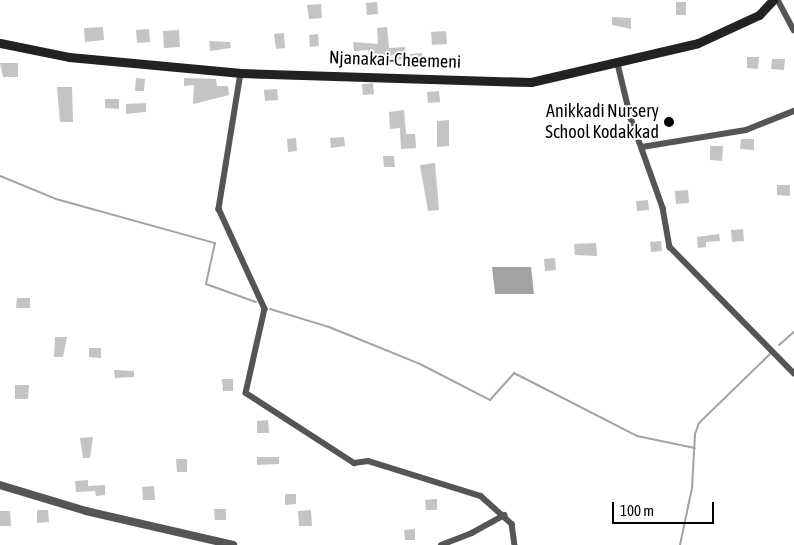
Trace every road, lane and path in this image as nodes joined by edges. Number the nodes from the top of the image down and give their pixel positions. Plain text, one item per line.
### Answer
1 (773, 0) edge
2 (778, 0) edge
3 (794, 30) edge
4 (0, 43) edge
5 (618, 64) junction
6 (241, 73) junction
7 (794, 111) edge
8 (642, 147) junction
9 (794, 373) edge
10 (0, 485) edge
11 (504, 515) junction
12 (233, 545) edge
13 (441, 545) edge
14 (515, 545) edge

1 - 5 main road, Njanakai-Cheemeni
2 - 3 street
4 - 6 main road, Njanakai-Cheemeni
5 - 6 main road, Njanakai-Cheemeni
5 - 8 street
6 - 11 street
7 - 8 street
8 - 9 street
10 - 12 street
11 - 13 street
11 - 14 street

